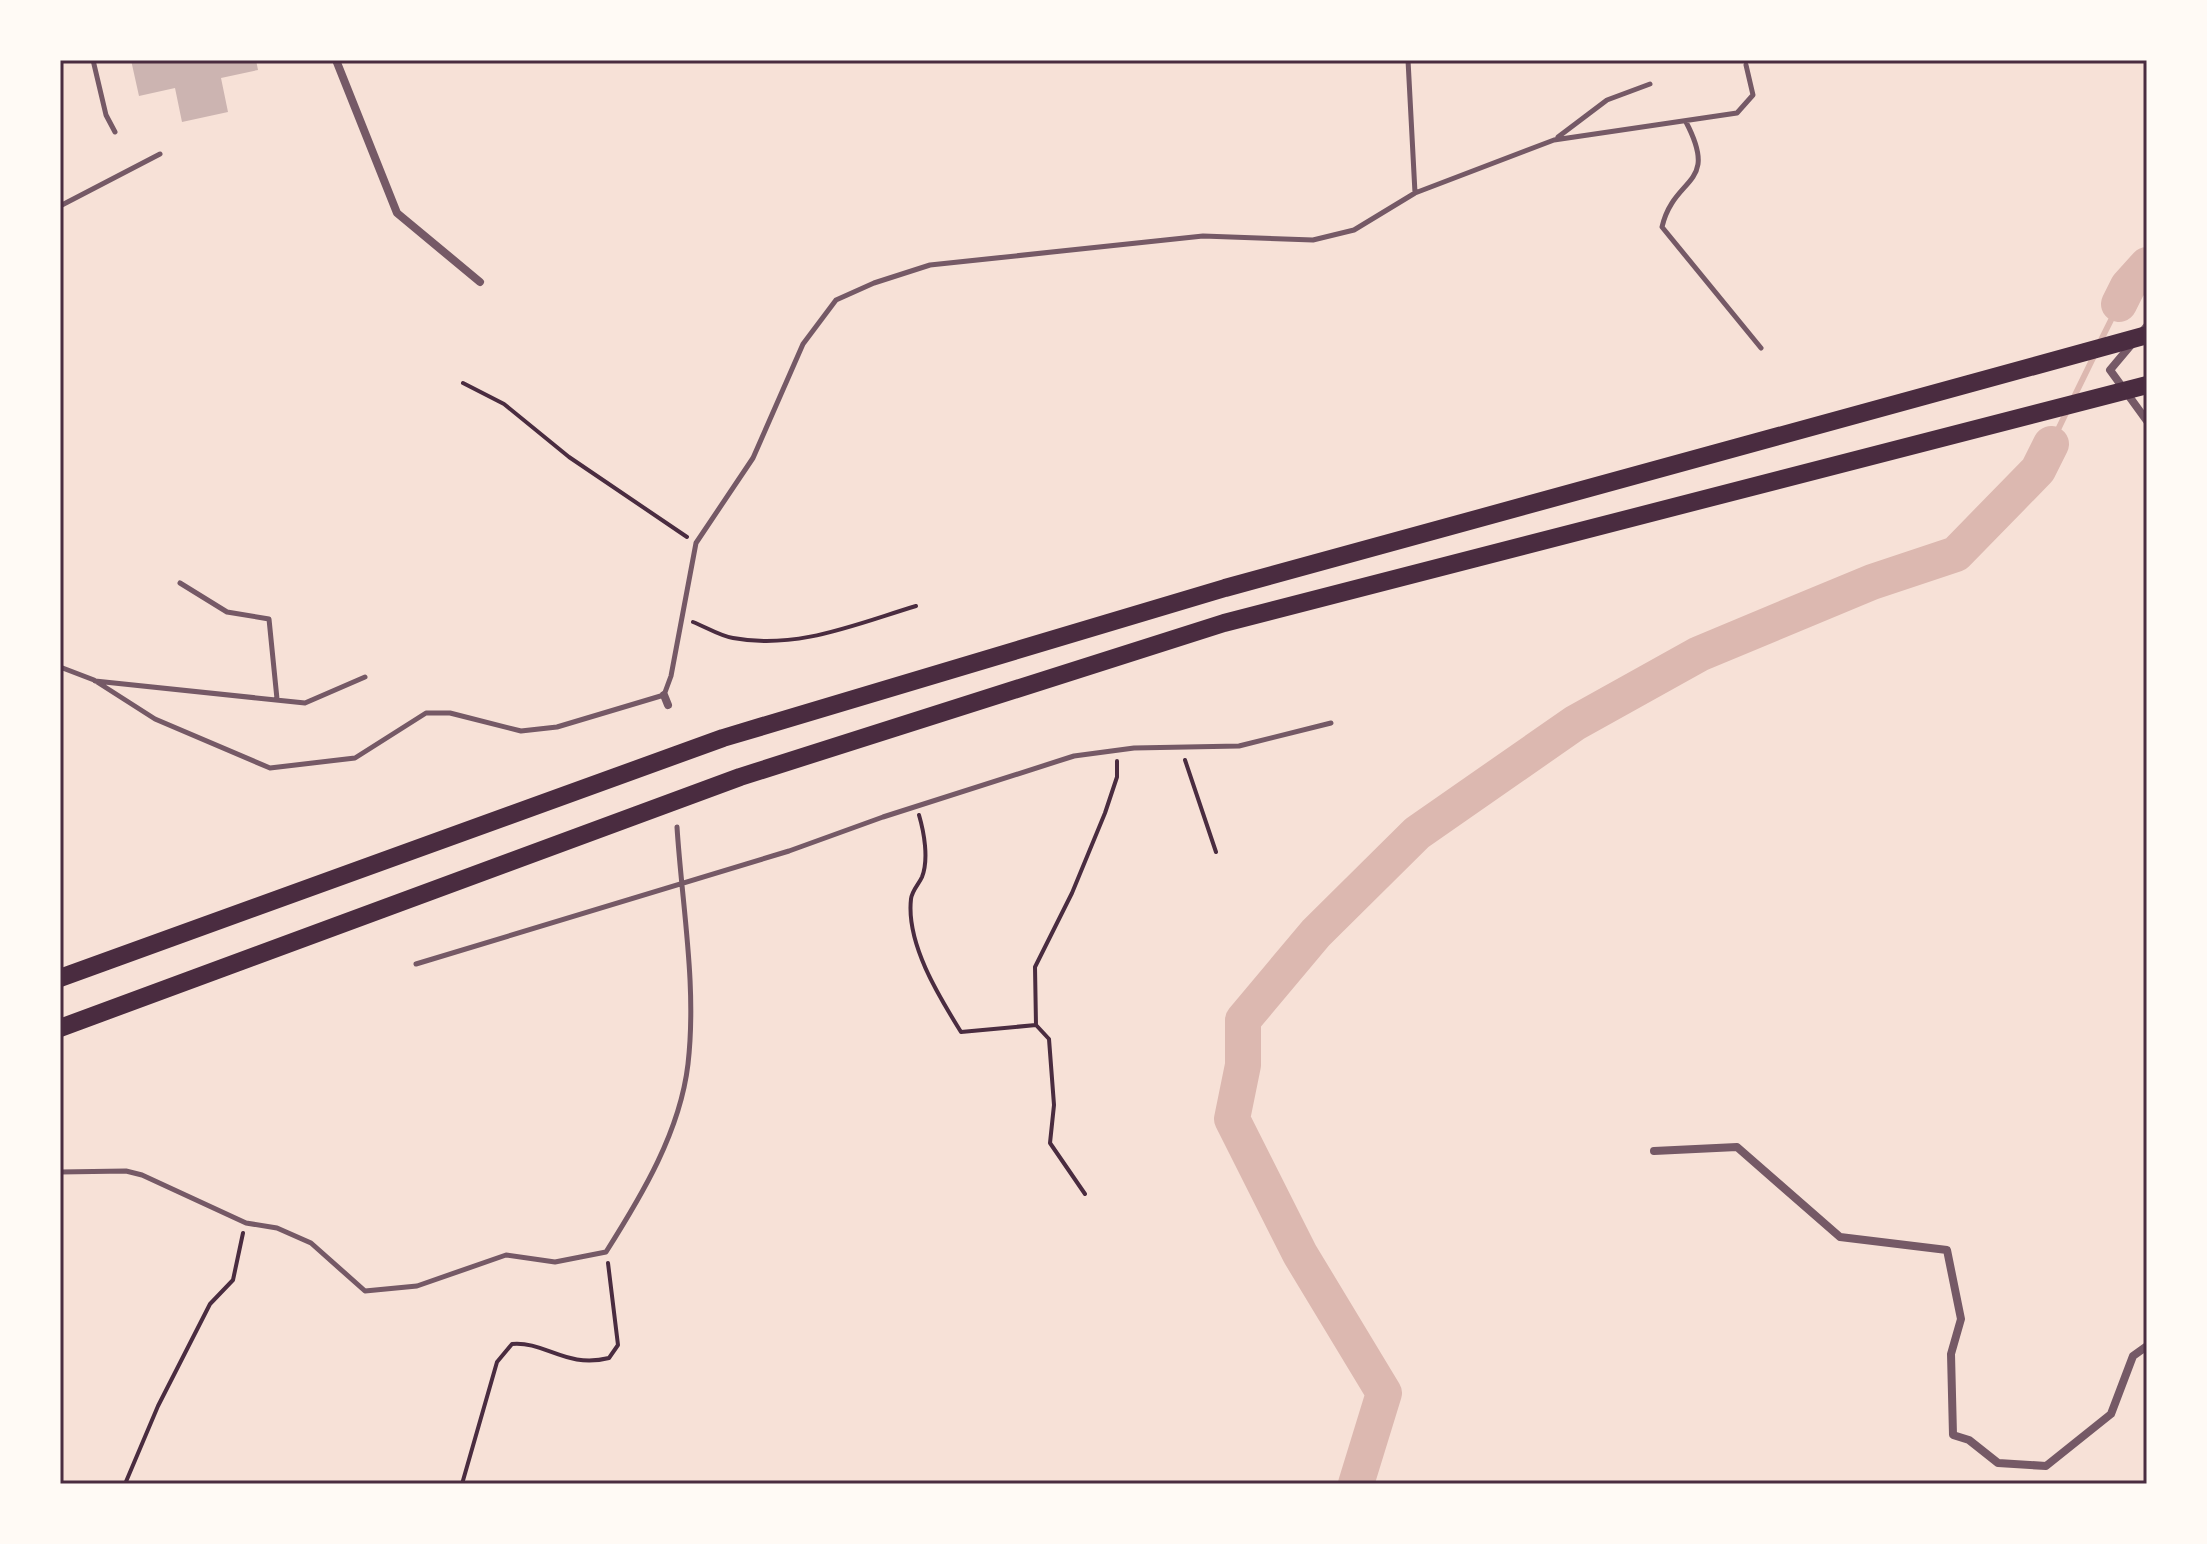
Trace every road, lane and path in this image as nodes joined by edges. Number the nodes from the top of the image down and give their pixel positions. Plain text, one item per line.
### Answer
1 (93, 60) edge
2 (336, 60) edge
3 (1408, 60) edge
4 (1746, 65) dead end
5 (1650, 84) dead end
6 (1686, 122) junction
7 (115, 132) dead end
8 (1554, 140) junction
9 (160, 154) dead end
10 (1415, 193) junction
11 (60, 206) edge
12 (480, 282) dead end
13 (2147, 326) edge
14 (2147, 335) edge
15 (1761, 348) dead end
16 (463, 383) dead end
17 (2147, 385) edge
18 (2147, 421) edge
19 (696, 543) junction
20 (180, 583) dead end
21 (916, 606) dead end
22 (683, 618) junction
23 (60, 667) edge
24 (365, 677) dead end
25 (94, 680) junction
26 (664, 695) junction
27 (277, 699) junction
28 (668, 705) dead end
29 (1331, 723) dead end
30 (1179, 747) junction
31 (1117, 751) junction
32 (917, 806) junction
33 (677, 827) dead end
34 (1216, 852) dead end
35 (682, 882) junction
36 (416, 964) dead end
37 (60, 978) edge
38 (1036, 1025) junction
39 (60, 1028) edge
40 (1654, 1151) dead end
41 (60, 1172) edge
42 (1085, 1194) dead end
43 (246, 1223) junction
44 (606, 1252) junction
45 (2147, 1346) edge
46 (125, 1484) edge
47 (462, 1484) edge

1 - 7 lane
2 - 12 street
3 - 10 lane
4 - 6 lane
5 - 8 lane
6 - 8 lane
6 - 15 lane
8 - 10 lane
9 - 11 lane
10 - 19 lane
13 - 18 street
14 - 37 highway
16 - 19 path
17 - 39 highway
19 - 22 lane
20 - 27 lane
21 - 22 path
22 - 26 lane
23 - 25 lane
24 - 27 lane
25 - 26 lane
25 - 27 lane
26 - 28 street
29 - 30 lane
30 - 31 lane
30 - 34 path
31 - 32 lane
31 - 38 path
32 - 35 lane
32 - 38 path
33 - 35 lane
35 - 36 lane
35 - 44 lane
38 - 42 path
40 - 45 street
41 - 43 lane
43 - 44 lane
43 - 46 path
44 - 47 path

